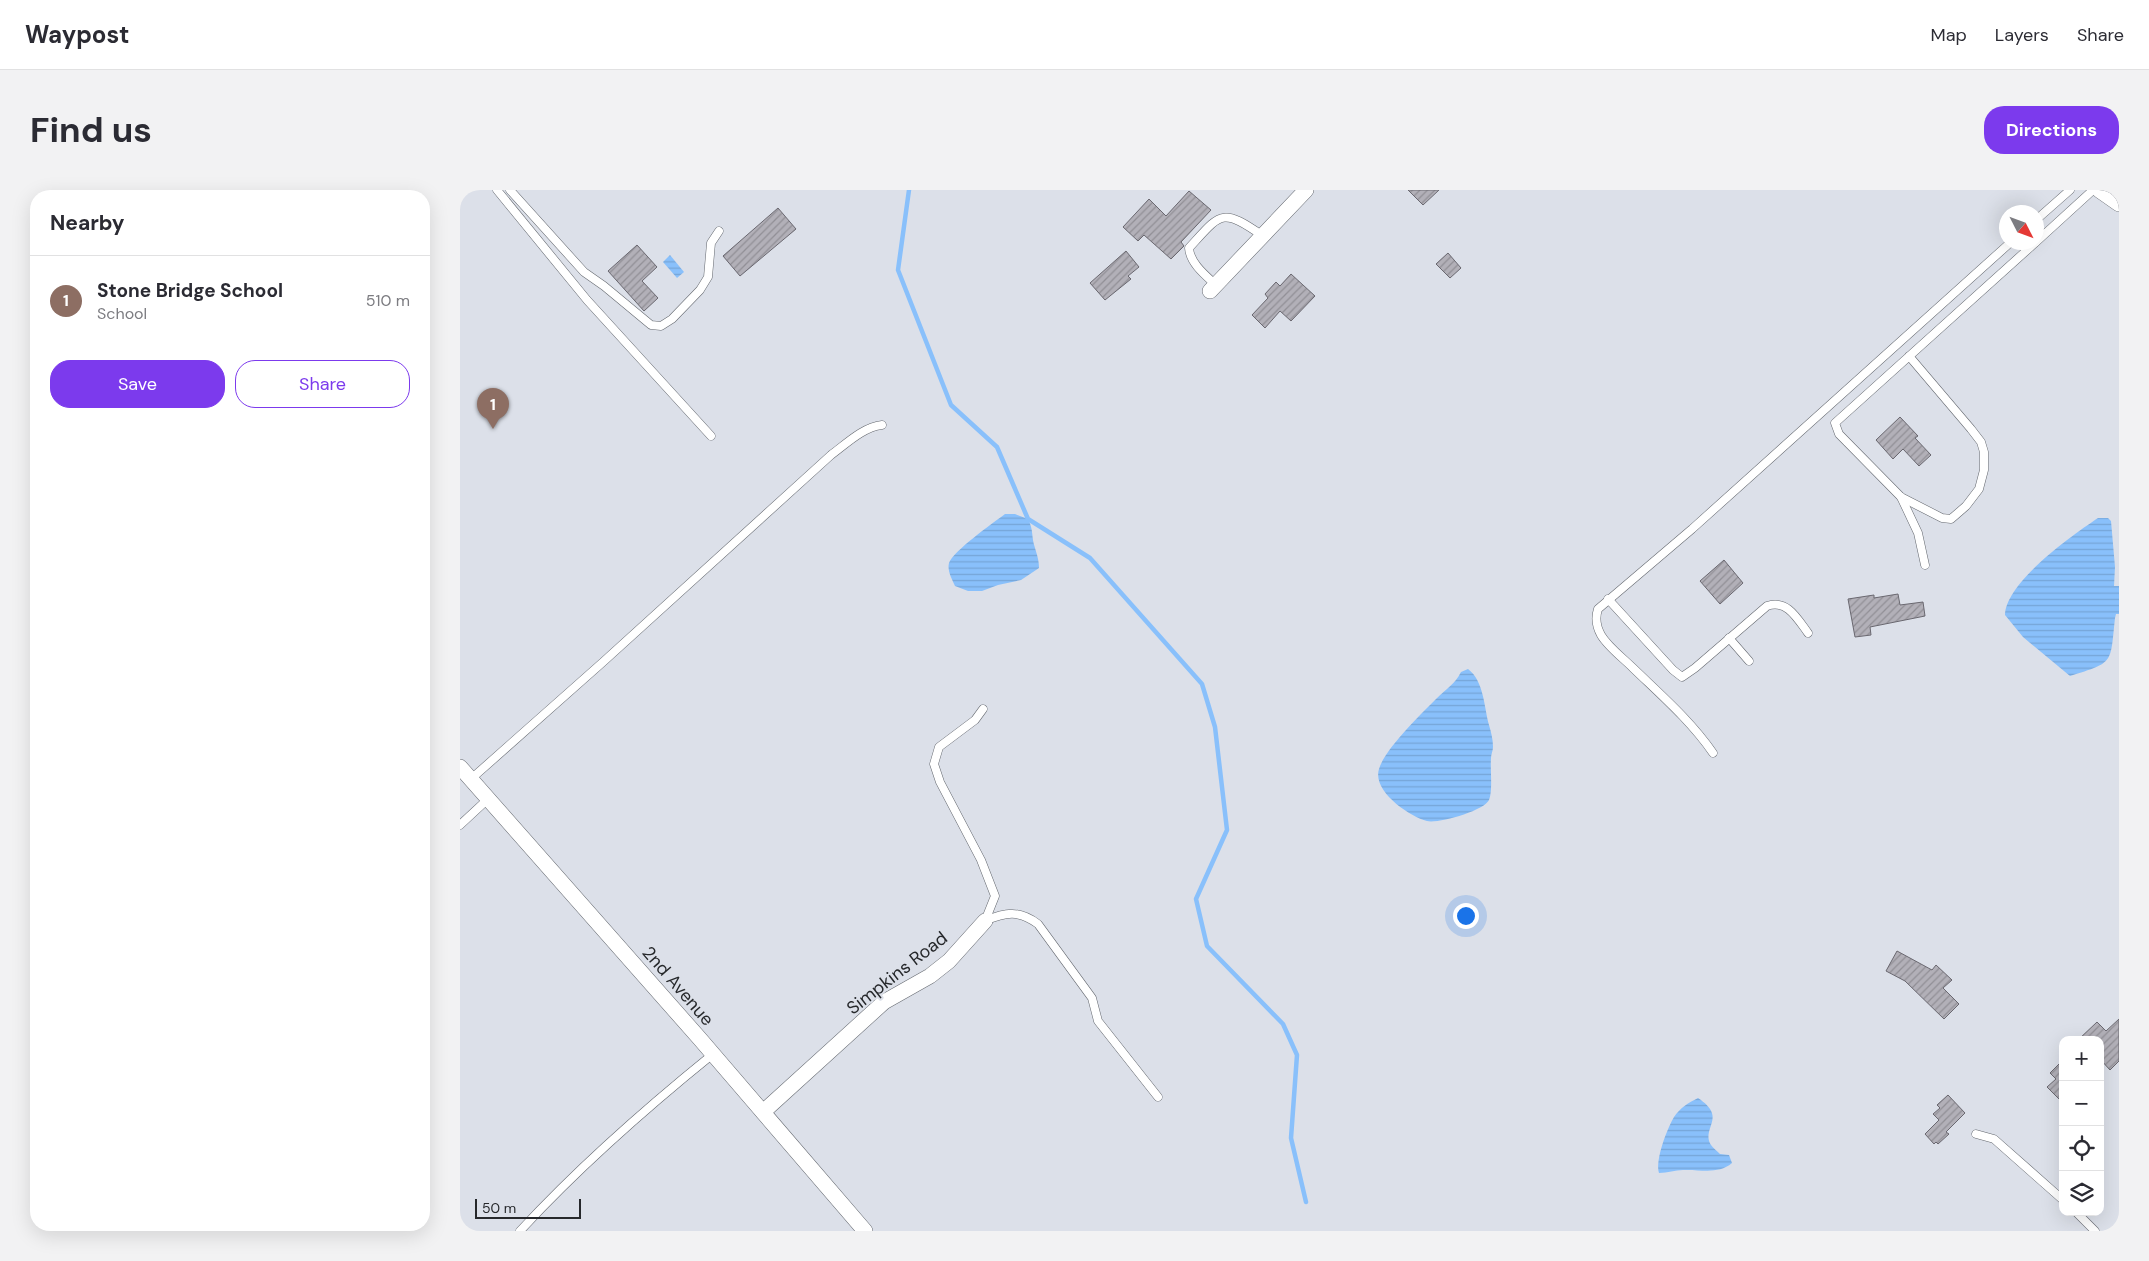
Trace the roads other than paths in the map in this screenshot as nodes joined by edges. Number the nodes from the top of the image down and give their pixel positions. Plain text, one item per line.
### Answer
1 (497, 190) edge
2 (510, 190) edge
3 (1306, 190) edge
4 (2070, 190) edge
5 (2093, 190) edge
6 (2099, 190) edge
7 (2119, 204) edge
8 (2044, 213) edge
9 (719, 231) dead end
10 (2044, 235) edge
11 (1263, 236) junction
12 (2002, 250) edge
13 (2027, 250) edge
14 (1213, 288) joint
15 (1909, 356) junction
16 (882, 426) dead end
17 (711, 436) dead end
18 (1901, 497) junction
19 (1925, 565) dead end
20 (1608, 598) junction
21 (1808, 633) dead end
22 (1729, 638) junction
23 (1749, 661) dead end
24 (983, 709) dead end
25 (1713, 753) dead end
26 (460, 767) edge
27 (471, 779) junction
28 (488, 799) junction
29 (460, 825) edge
30 (985, 921) junction
31 (713, 1054) junction
32 (1158, 1097) dead end
33 (763, 1112) junction
34 (1976, 1134) dead end
35 (2059, 1196) edge
36 (2080, 1216) edge
37 (520, 1231) edge
38 (865, 1231) edge
39 (2095, 1231) edge

1 - 17 lane
2 - 9 lane
3 - 11 street
4 - 8 lane
5 - 10 lane
6 - 7 street
11 - 14 street
11 - 14 lane
12 - 20 lane
13 - 15 lane
15 - 18 lane
15 - 18 lane
16 - 27 lane
18 - 19 lane
20 - 22 lane
20 - 25 lane
21 - 22 lane
22 - 23 lane
24 - 30 lane
26 - 27 street, 2nd Avenue
27 - 28 street, 2nd Avenue
28 - 29 lane
28 - 31 street, 2nd Avenue
30 - 32 lane
30 - 33 street, Simpkins Road
31 - 33 street, 2nd Avenue
31 - 37 lane
33 - 38 street, 2nd Avenue
34 - 35 lane
36 - 39 lane

